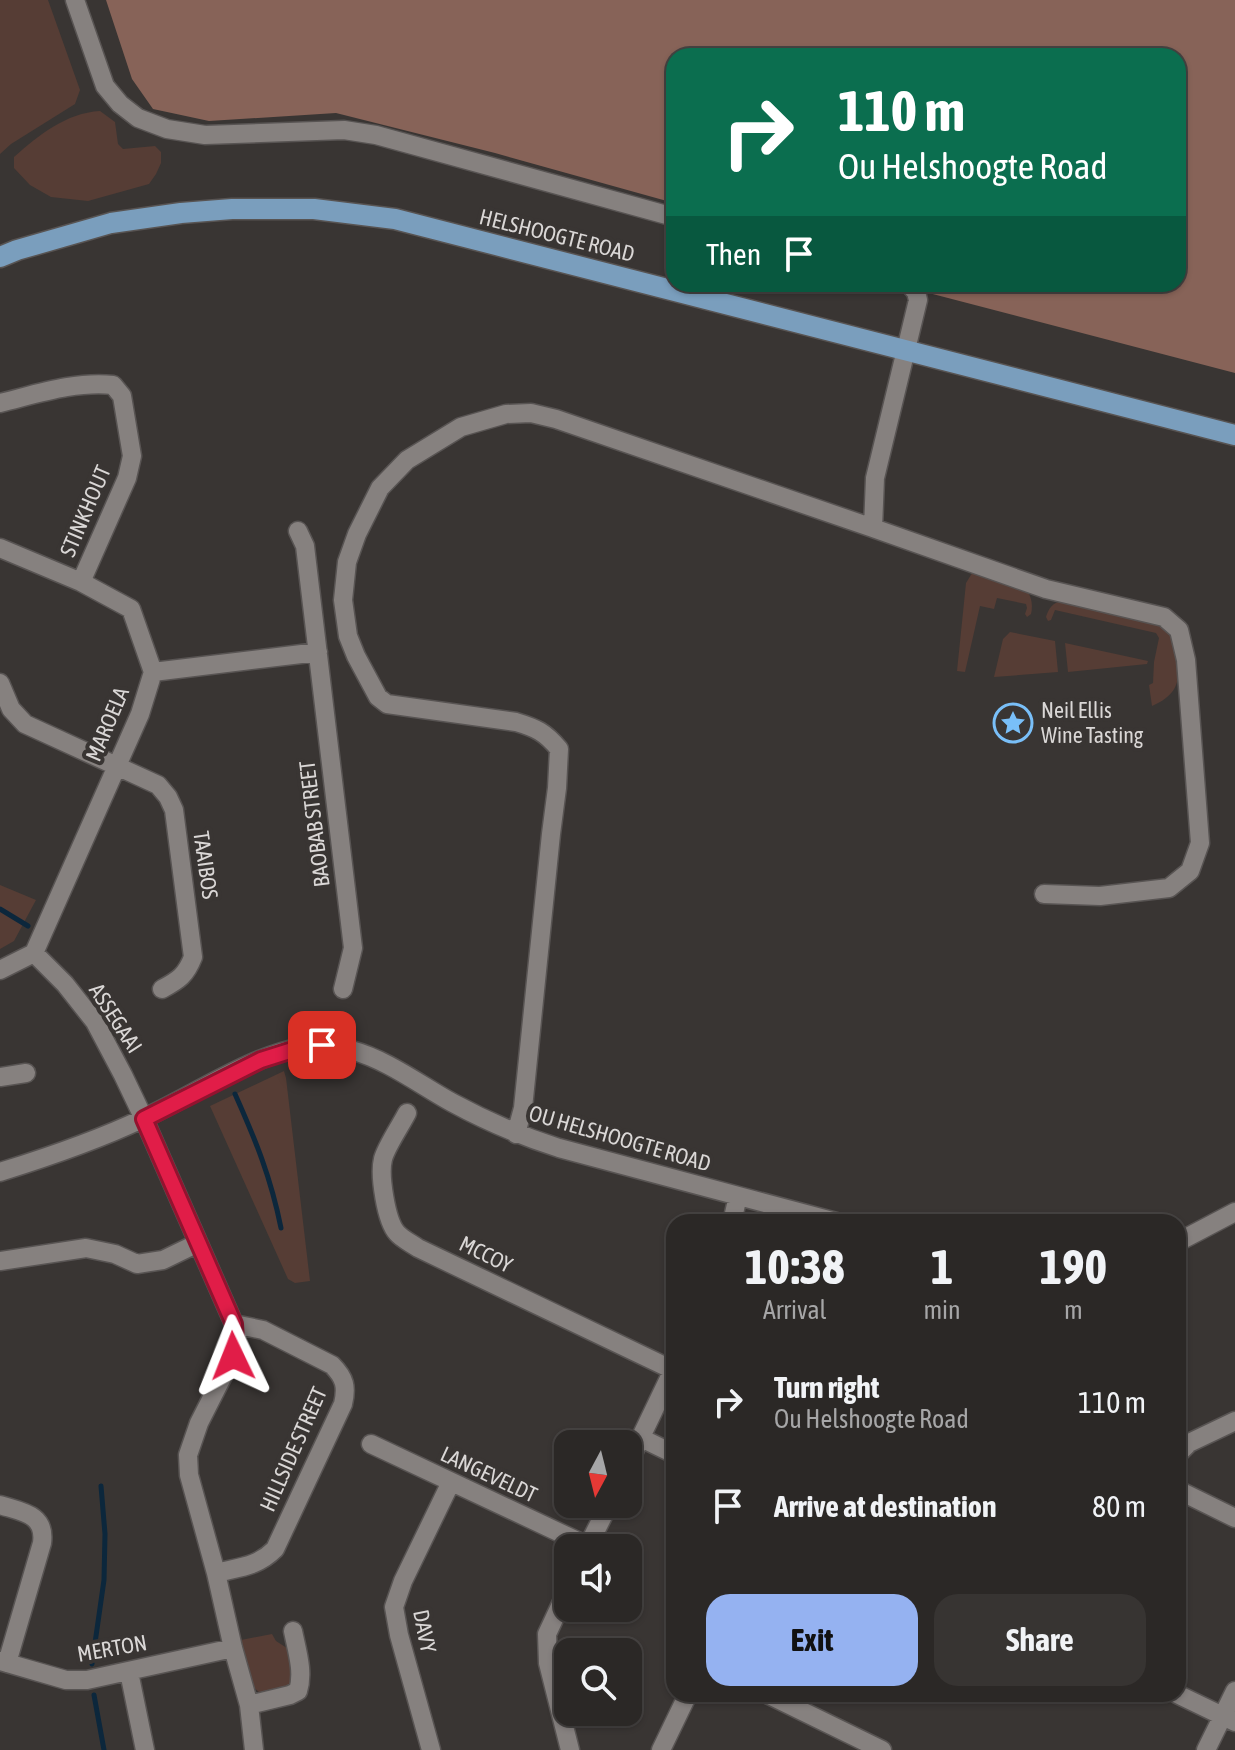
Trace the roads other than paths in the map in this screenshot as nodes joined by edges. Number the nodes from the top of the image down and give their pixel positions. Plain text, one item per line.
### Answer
1 (75, 0) edge
2 (666, 215) edge
3 (0, 257) edge
4 (666, 288) edge
5 (680, 292) edge
6 (916, 292) edge
7 (906, 350) junction
8 (0, 403) edge
9 (1235, 435) edge
10 (873, 528) junction
11 (298, 531) dead end
12 (0, 548) edge
13 (81, 582) junction
14 (318, 652) junction
15 (153, 672) junction
16 (0, 683) edge
17 (6, 713) edge
18 (116, 765) junction
19 (1044, 894) dead end
20 (34, 953) junction
21 (0, 970) edge
22 (162, 989) dead end
23 (343, 989) dead end
24 (26, 1073) dead end
25 (0, 1077) edge
26 (407, 1113) dead end
27 (144, 1119) junction
28 (516, 1134) junction
29 (0, 1172) edge
30 (738, 1196) junction
31 (1235, 1212) edge
32 (734, 1214) edge
33 (806, 1214) edge
34 (1186, 1238) edge
35 (198, 1243) junction
36 (0, 1261) edge
37 (234, 1324) junction
38 (666, 1365) edge
39 (666, 1386) edge
40 (1235, 1421) edge
41 (642, 1436) edge
42 (642, 1438) edge
43 (371, 1444) dead end
44 (1186, 1446) edge
45 (666, 1450) edge
46 (451, 1482) junction
47 (1186, 1494) edge
48 (0, 1505) edge
49 (1235, 1518) edge
50 (561, 1534) edge
51 (216, 1573) junction
52 (554, 1619) edge
53 (293, 1631) dead end
54 (233, 1648) junction
55 (3, 1662) edge
56 (129, 1672) junction
57 (1235, 1691) edge
58 (1186, 1698) edge
59 (684, 1702) edge
60 (783, 1702) edge
61 (249, 1705) junction
62 (1229, 1719) edge
63 (145, 1750) edge
64 (254, 1750) edge
65 (431, 1750) edge
66 (570, 1750) edge
67 (661, 1750) edge
68 (882, 1750) edge
69 (1206, 1750) edge

1 - 2 street
3 - 4 main road, HELSHOOGTE ROAD
5 - 7 main road, HELSHOOGTE ROAD
6 - 7 street
7 - 9 main road, HELSHOOGTE ROAD
7 - 10 street
8 - 13 street, STINKHOUT
10 - 19 street
10 - 28 street
11 - 14 street, BAOBAB STREET
12 - 13 street, MAROELA
13 - 15 street, MAROELA
14 - 15 street
14 - 23 street, BAOBAB STREET
15 - 18 street, MAROELA
16 - 17 street
17 - 18 street, TAAIBOS
18 - 20 street, MAROELA
18 - 22 street, TAAIBOS
20 - 21 street
20 - 27 street, ASSEGAAI
24 - 25 street
26 - 38 street, MCCOY
27 - 28 street, OU HELSHOOGTE ROAD
27 - 29 street, OU HELSHOOGTE ROAD
27 - 35 street
28 - 30 street, OU HELSHOOGTE ROAD
30 - 32 street
30 - 33 street, OU HELSHOOGTE ROAD
31 - 34 street
35 - 36 street
35 - 37 street
37 - 51 street
37 - 51 street, HILLSIDE STREET
39 - 41 street
40 - 44 street
42 - 45 street
43 - 46 street, LANGEVELDT
46 - 50 street, LANGEVELDT
46 - 65 street, DAVY
47 - 49 street
48 - 55 street
51 - 54 street
52 - 66 street
53 - 61 street
54 - 56 street, MERTON
54 - 61 street
55 - 56 street, MERTON
56 - 63 street
57 - 62 street
58 - 62 street
59 - 67 street
60 - 68 street
61 - 64 street
62 - 69 street

